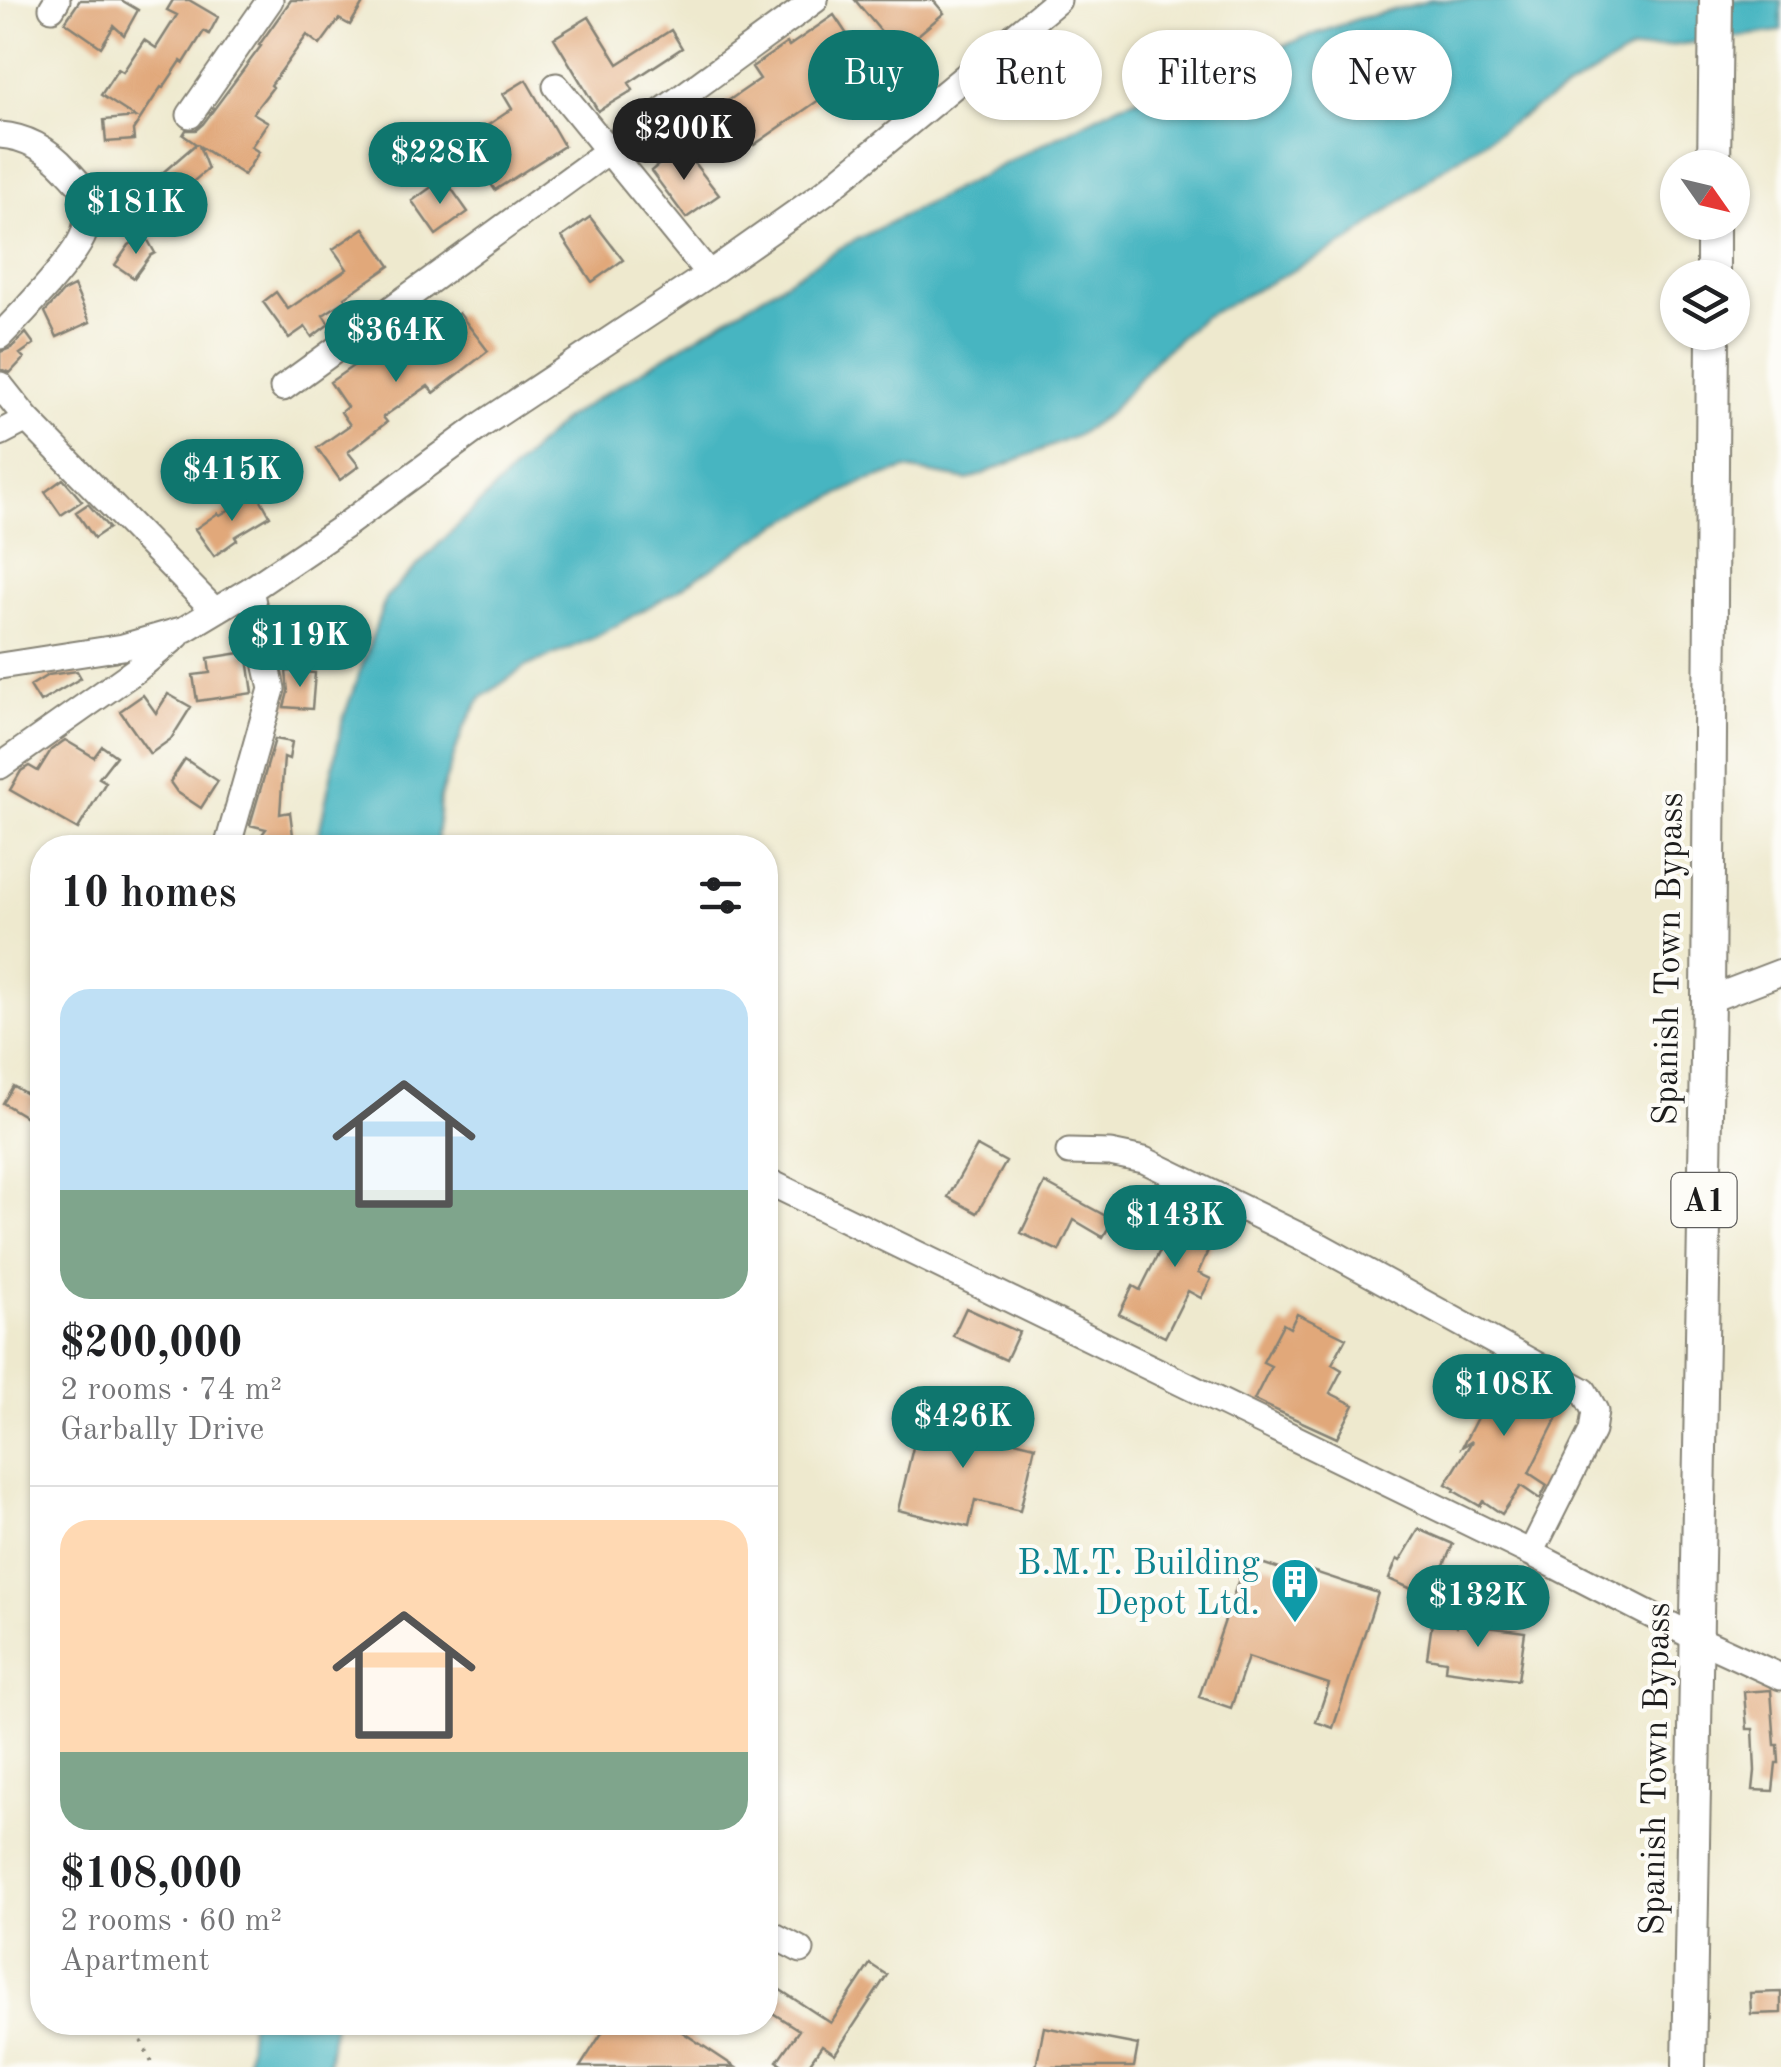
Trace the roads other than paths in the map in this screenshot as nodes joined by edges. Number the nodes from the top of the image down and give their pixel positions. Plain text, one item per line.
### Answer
1 (270, 0) edge
2 (815, 0) edge
3 (1058, 0) edge
4 (1716, 0) edge
5 (556, 86) dead end
6 (190, 114) dead end
7 (0, 135) edge
8 (1714, 150) edge
9 (607, 151) junction
10 (708, 274) junction
11 (0, 336) edge
12 (1712, 350) edge
13 (0, 386) edge
14 (283, 388) dead end
15 (27, 419) junction
16 (0, 433) edge
17 (250, 590) junction
18 (215, 611) junction
19 (185, 629) junction
20 (0, 666) edge
21 (0, 766) edge
22 (230, 835) edge
23 (1781, 972) edge
24 (1708, 1000) junction
25 (1069, 1152) dead end
26 (778, 1186) edge
27 (1531, 1553) junction
28 (1696, 1638) junction
29 (1781, 1677) edge
30 (778, 1938) edge
31 (801, 1950) dead end
32 (1689, 2067) edge

1 - 6 street
2 - 9 street
3 - 10 street
4 - 8 main road
5 - 9 street
7 - 11 street
9 - 10 street
9 - 14 street
10 - 17 street
12 - 24 main road, Spanish Town Bypass / A1
13 - 15 street
15 - 16 street
15 - 18 street
17 - 18 street
17 - 22 street
18 - 19 street
19 - 20 street
19 - 21 street
23 - 24 street
24 - 28 main road, Spanish Town Bypass / A1
25 - 27 street
26 - 27 street
27 - 28 street
28 - 29 street
28 - 32 main road, Spanish Town Bypass / A1
30 - 31 street

